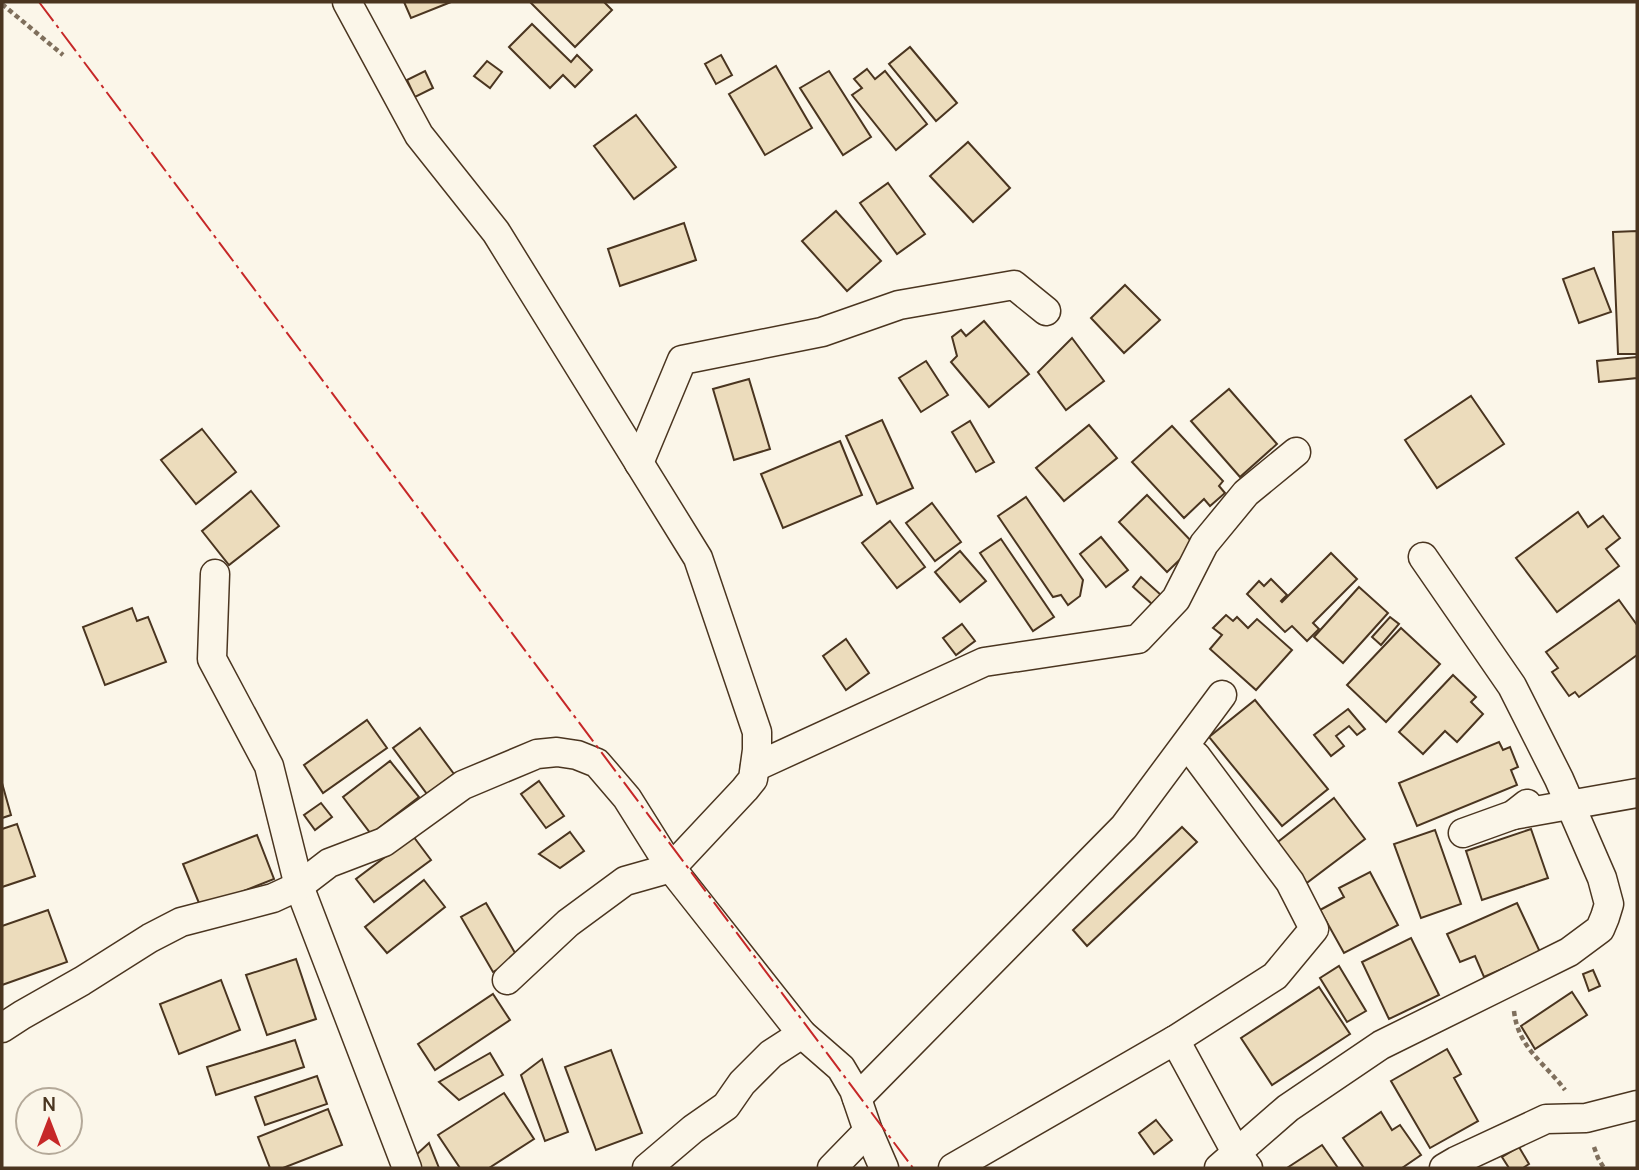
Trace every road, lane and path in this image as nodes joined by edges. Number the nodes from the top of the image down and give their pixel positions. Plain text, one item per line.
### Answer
1 (347, 2) edge
2 (2, 4) edge
3 (63, 55) dead end
4 (1046, 311) dead end
5 (1296, 452) dead end
6 (639, 463) junction
7 (1423, 557) dead end
8 (215, 574) dead end
9 (1222, 695) dead end
10 (1196, 755) dead end
11 (755, 767) junction
12 (1559, 779) junction
13 (1637, 793) edge
14 (1513, 815) junction
15 (1463, 833) dead end
16 (671, 868) junction
17 (299, 886) junction
18 (1515, 979) junction
19 (507, 980) dead end
20 (2, 1028) edge
21 (803, 1034) junction
22 (1175, 1040) junction
23 (857, 1098) junction
24 (1637, 1105) edge
25 (1586, 1118) junction
26 (868, 1131) junction
27 (1234, 1164) edge
28 (407, 1168) edge
29 (647, 1168) edge
30 (832, 1168) edge
31 (884, 1168) edge
32 (953, 1168) edge
33 (1444, 1168) edge
34 (1604, 1168) edge

1 - 6 street
2 - 3 path
4 - 6 street
5 - 11 street
6 - 11 street
7 - 12 street
8 - 17 street
9 - 23 street
10 - 22 street
11 - 16 street
12 - 14 street
12 - 18 street
13 - 14 street
14 - 15 street
16 - 17 street
16 - 19 street
16 - 21 street
17 - 20 street
17 - 28 street
18 - 25 path
18 - 27 street
21 - 23 street
21 - 29 street
22 - 27 street
22 - 32 street
23 - 26 street
24 - 25 street
25 - 33 street
25 - 34 path
26 - 30 street
26 - 31 street

